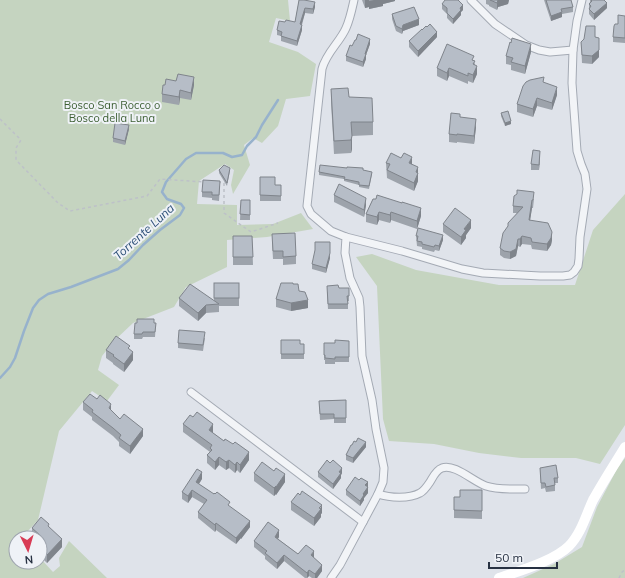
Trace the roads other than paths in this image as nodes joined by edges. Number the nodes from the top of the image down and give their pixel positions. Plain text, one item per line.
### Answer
1 (354, 0) edge
2 (471, 0) edge
3 (582, 0) edge
4 (573, 50) junction
5 (346, 237) junction
6 (191, 392) dead end
7 (625, 447) edge
8 (525, 489) dead end
9 (378, 494) junction
10 (363, 522) junction
11 (331, 578) edge
12 (499, 578) edge

1 - 5 street
2 - 4 street
3 - 4 street
4 - 5 street
5 - 9 street
6 - 10 street
7 - 12 street
8 - 9 street
9 - 10 street
10 - 11 street

